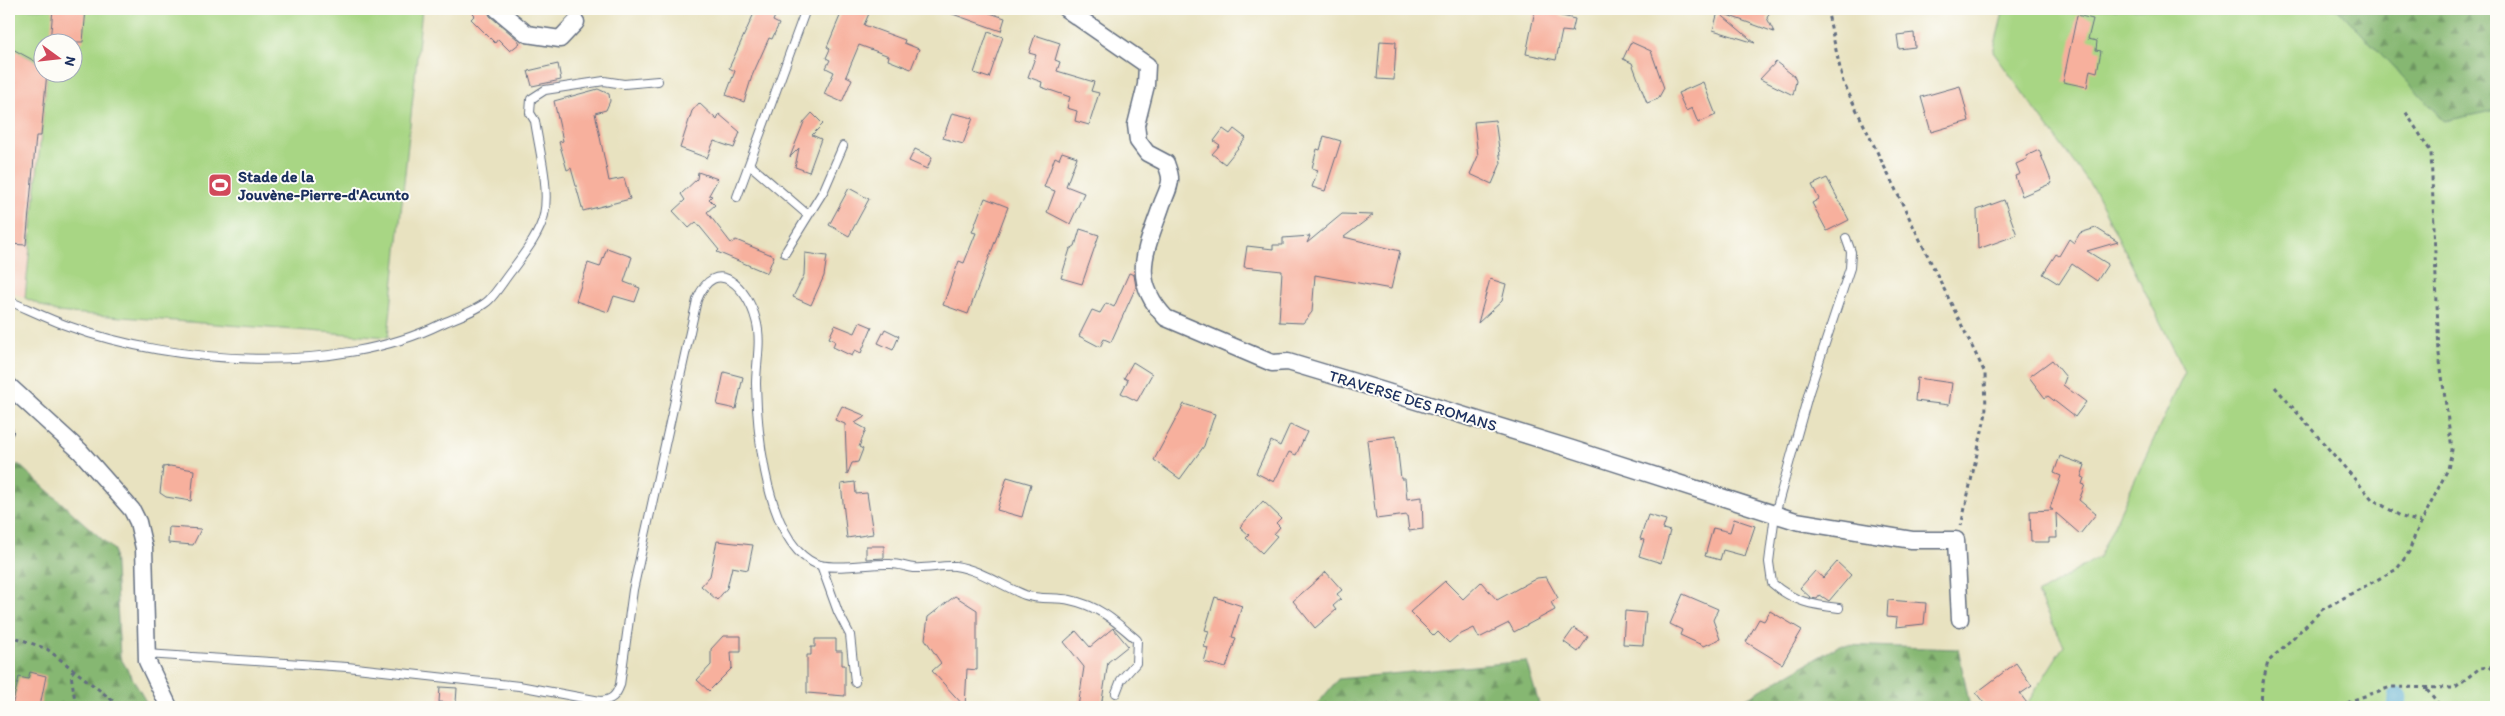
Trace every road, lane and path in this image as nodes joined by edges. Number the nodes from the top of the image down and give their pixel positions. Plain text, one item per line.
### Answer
1 (497, 9) edge
2 (806, 9) edge
3 (1066, 9) edge
4 (1827, 9) edge
5 (576, 22) dead end
6 (658, 81) dead end
7 (2405, 110) dead end
8 (842, 146) dead end
9 (750, 165) junction
10 (737, 197) dead end
11 (808, 215) junction
12 (1846, 238) dead end
13 (785, 253) dead end
14 (9, 301) edge
15 (9, 386) edge
16 (2275, 388) dead end
17 (1775, 514) junction
18 (2421, 522) junction
19 (1956, 540) junction
20 (821, 565) junction
21 (1839, 608) dead end
22 (1960, 619) dead end
23 (9, 635) edge
24 (146, 654) junction
25 (74, 670) junction
26 (2496, 672) edge
27 (855, 682) dead end
28 (2426, 688) junction
29 (1116, 693) dead end
30 (76, 707) edge
31 (121, 707) edge
32 (169, 707) edge
33 (2261, 707) edge
34 (2340, 707) edge
35 (2441, 707) edge

1 - 5 street
2 - 9 lane
3 - 17 street, TRAVERSE DES ROMANS
4 - 19 path
6 - 14 lane
7 - 18 path
8 - 11 lane
9 - 10 lane
9 - 11 lane
11 - 13 lane
12 - 17 lane
15 - 24 street
16 - 18 path
17 - 19 street, TRAVERSE DES ROMANS
17 - 21 lane
18 - 33 path
19 - 22 street
20 - 24 lane
20 - 27 lane
20 - 29 lane
23 - 25 path
24 - 32 street
25 - 30 path
25 - 31 path
26 - 28 path
28 - 34 path
28 - 35 path

